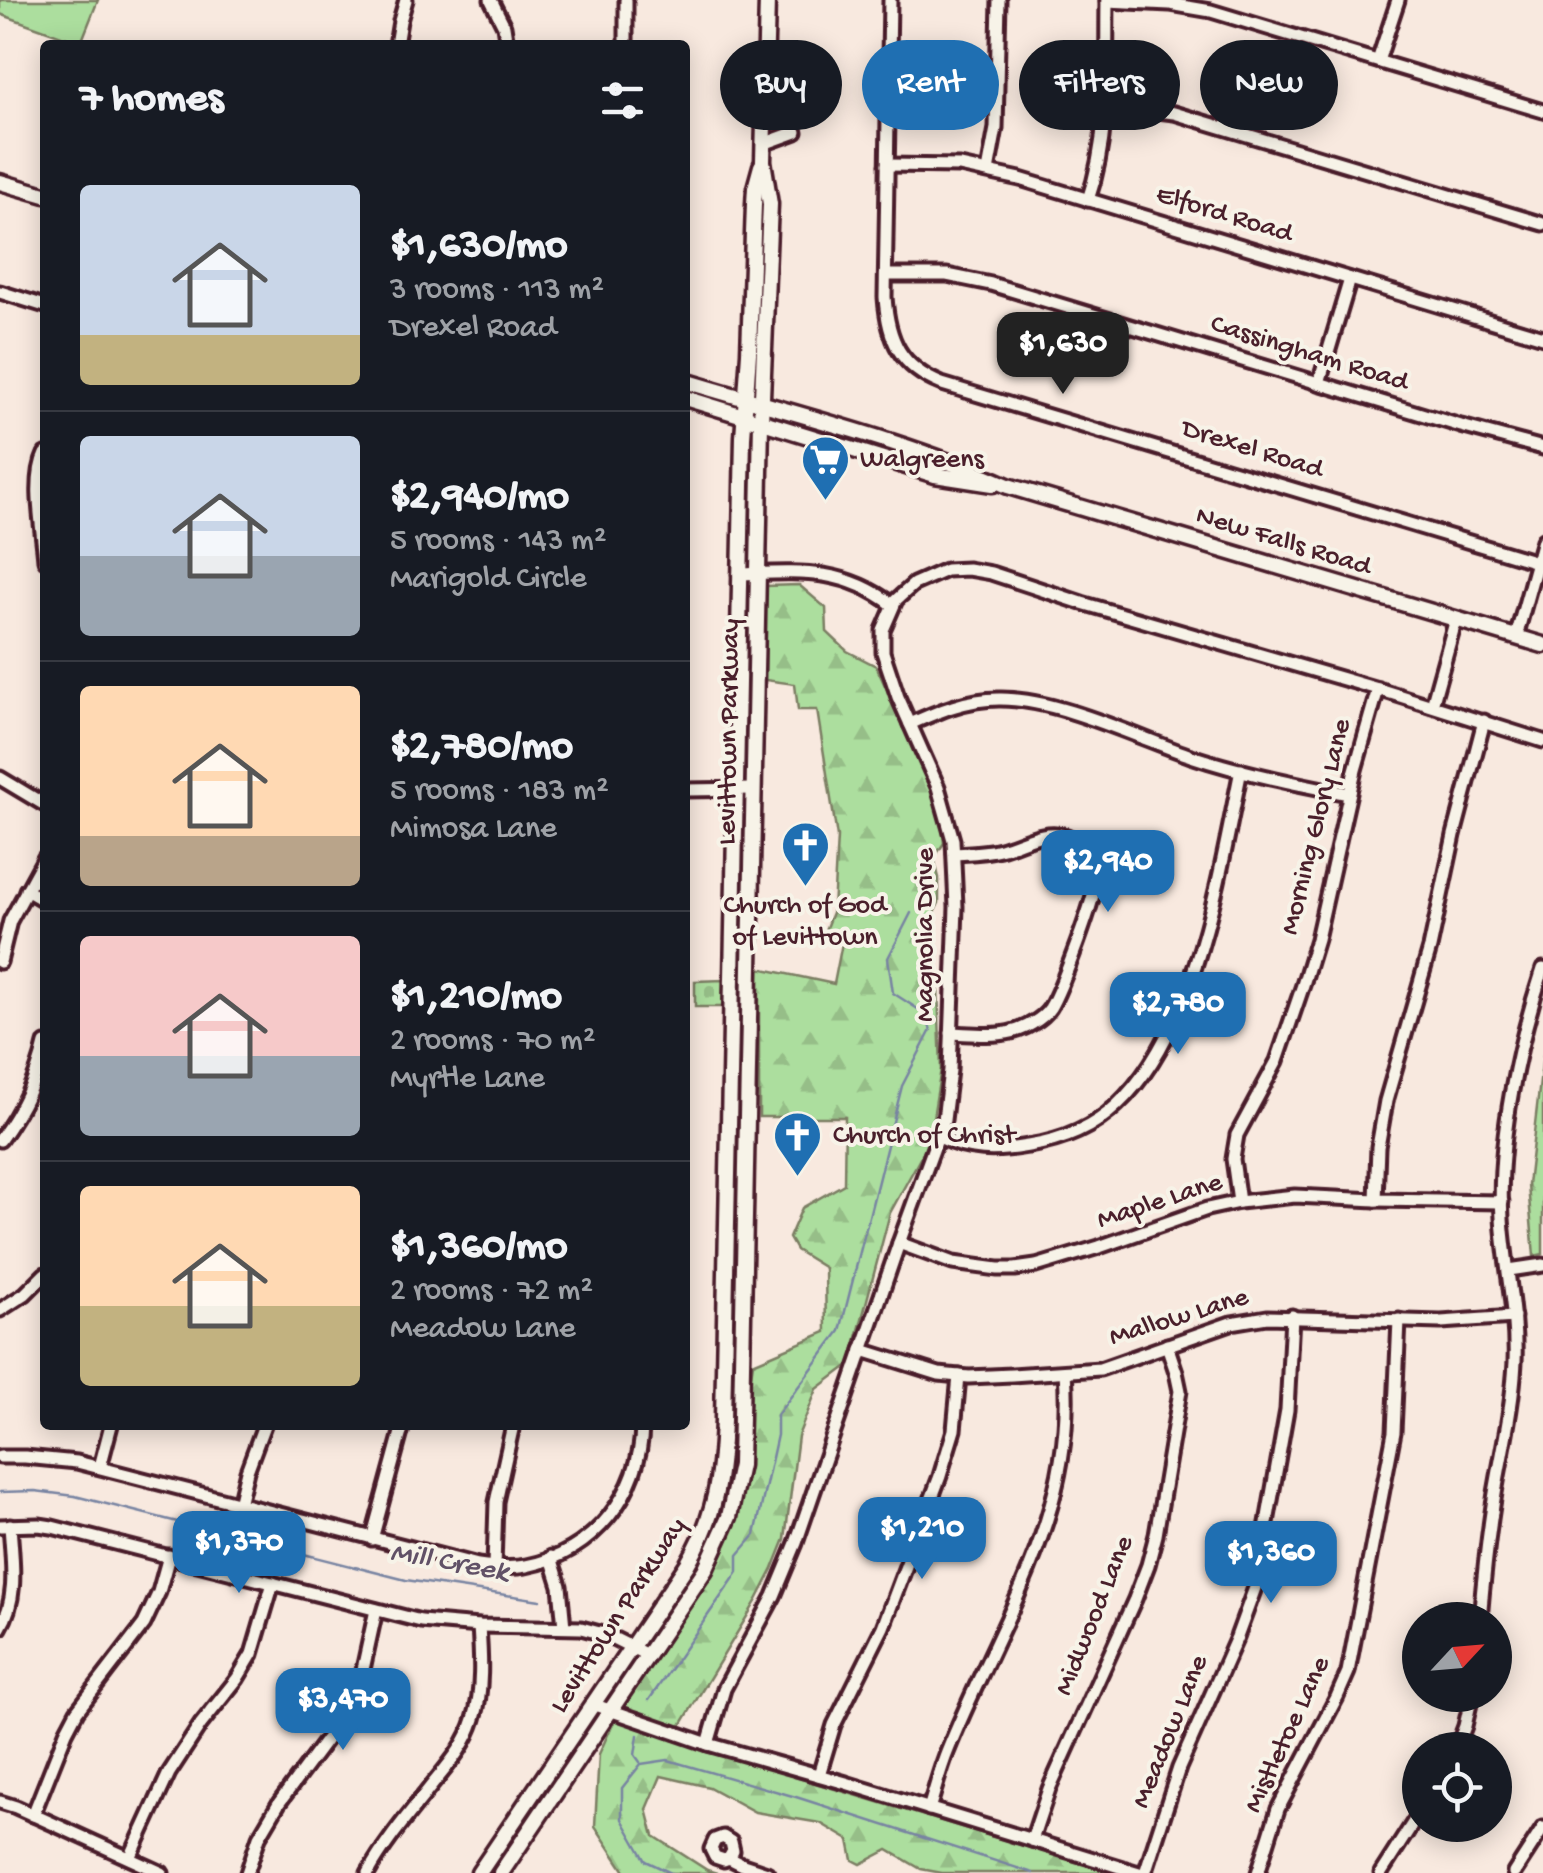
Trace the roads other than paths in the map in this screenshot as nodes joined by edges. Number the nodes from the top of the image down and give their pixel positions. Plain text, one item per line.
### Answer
1 (406, 0) edge
2 (490, 0) edge
3 (626, 0) edge
4 (767, 0) edge
5 (890, 0) edge
6 (999, 0) edge
7 (1107, 0) edge
8 (1398, 0) edge
9 (397, 40) edge
10 (506, 40) edge
11 (626, 40) edge
12 (1106, 40) edge
13 (1378, 61) junction
14 (1543, 110) edge
15 (1180, 115) edge
16 (1103, 130) edge
17 (796, 132) dead end
18 (763, 144) junction
19 (763, 161) junction
20 (887, 164) junction
21 (988, 171) junction
22 (0, 182) edge
23 (40, 194) edge
24 (1088, 200) junction
25 (1543, 224) edge
26 (886, 275) junction
27 (1350, 279) junction
28 (0, 292) edge
29 (40, 304) edge
30 (1543, 337) edge
31 (690, 382) edge
32 (1319, 383) junction
33 (746, 399) junction
34 (690, 400) edge
35 (762, 404) junction
36 (744, 417) junction
37 (761, 422) junction
38 (1543, 448) edge
39 (40, 469) edge
40 (1008, 486) junction
41 (40, 495) edge
42 (1543, 540) edge
43 (1540, 563) edge
44 (758, 573) junction
45 (740, 574) junction
46 (893, 605) junction
47 (1456, 619) junction
48 (1516, 637) junction
49 (1543, 645) edge
50 (1378, 689) junction
51 (1432, 705) junction
52 (1484, 722) junction
53 (910, 724) junction
54 (1543, 740) edge
55 (1241, 770) junction
56 (0, 778) edge
57 (734, 789) junction
58 (753, 789) junction
59 (690, 790) edge
60 (1349, 794) junction
61 (40, 802) edge
62 (954, 854) junction
63 (40, 866) edge
64 (26, 890) junction
65 (40, 898) edge
66 (3, 932) edge
67 (0, 962) edge
68 (1543, 970) edge
69 (950, 1033) junction
70 (40, 1061) edge
71 (939, 1137) junction
72 (0, 1140) edge
73 (1376, 1200) junction
74 (1240, 1202) junction
75 (1502, 1202) junction
76 (899, 1243) junction
77 (1543, 1266) edge
78 (1509, 1270) junction
79 (40, 1279) edge
80 (0, 1310) edge
81 (1292, 1316) junction
82 (1514, 1316) junction
83 (1398, 1320) junction
84 (1167, 1346) junction
85 (862, 1350) junction
86 (1064, 1372) junction
87 (959, 1376) junction
88 (111, 1430) edge
89 (262, 1430) edge
90 (402, 1430) edge
91 (513, 1430) edge
92 (642, 1430) edge
93 (0, 1457) edge
94 (100, 1468) junction
95 (239, 1504) junction
96 (5, 1526) edge
97 (372, 1539) junction
98 (169, 1556) junction
99 (551, 1557) junction
100 (494, 1566) junction
101 (272, 1583) junction
102 (1482, 1602) edge
103 (376, 1610) junction
104 (479, 1626) junction
105 (564, 1627) junction
106 (0, 1628) edge
107 (631, 1647) junction
108 (647, 1656) junction
109 (592, 1704) junction
110 (610, 1710) junction
111 (708, 1744) junction
112 (818, 1775) junction
113 (0, 1802) edge
114 (929, 1809) junction
115 (33, 1814) junction
116 (1543, 1828) edge
117 (1032, 1840) junction
118 (1402, 1840) edge
119 (130, 1858) junction
120 (729, 1858) dead end
121 (480, 1872) edge
122 (162, 1873) edge
123 (247, 1873) edge
124 (368, 1873) edge
125 (501, 1873) edge
126 (767, 1873) edge
127 (1142, 1873) edge
128 (1258, 1873) edge
129 (1381, 1873) edge
130 (1514, 1873) edge

1 - 9 street
2 - 10 street
3 - 11 street
4 - 18 main road
5 - 20 street, Drexel Road
6 - 21 street
7 - 12 street
7 - 13 street
8 - 13 street
13 - 14 street
15 - 25 street
16 - 24 street
17 - 18 street
18 - 19 main road
19 - 33 main road, Levittown Parkway
19 - 35 main road, Levittown Parkway
20 - 21 street, Elford Road
20 - 26 street, Drexel Road
21 - 24 street, Elford Road
22 - 23 main road
24 - 27 street, Elford Road
26 - 32 street, Cassingham Road
26 - 43 street, Drexel Road
27 - 30 street, Elford Road
27 - 32 street
28 - 29 street
31 - 33 main road, New Falls Road
32 - 38 street, Cassingham Road
33 - 35 main road, New Falls Road
33 - 36 main road, Levittown Parkway
34 - 36 main road, New Falls Road
35 - 37 main road, Levittown Parkway
35 - 40 main road, New Falls Road
36 - 37 main road, New Falls Road
36 - 45 main road, Levittown Parkway
37 - 40 main road, New Falls Road
37 - 44 main road, Levittown Parkway
39 - 41 street
40 - 47 main road, New Falls Road
42 - 43 street
43 - 48 street
44 - 45 street
44 - 46 street
44 - 58 main road, Levittown Parkway
45 - 57 main road, Levittown Parkway
46 - 50 street
46 - 53 street, Magnolia Drive
47 - 48 main road, New Falls Road
47 - 51 street
48 - 49 main road, New Falls Road
50 - 51 street
50 - 60 street, Morning Glory Lane
51 - 52 street
52 - 54 street
52 - 73 street
53 - 55 street
53 - 62 street, Magnolia Drive
55 - 60 street
55 - 71 street
56 - 61 street
57 - 58 street
57 - 59 street
57 - 107 main road, Levittown Parkway
58 - 108 main road, Levittown Parkway
60 - 74 street, Morning Glory Lane
62 - 69 street, Magnolia Drive
62 - 69 street
63 - 64 street
64 - 65 street
64 - 66 street
66 - 67 street
68 - 75 street
69 - 71 street, Magnolia Drive
70 - 72 street
71 - 76 street, Magnolia Drive
73 - 74 street, Maple Lane
73 - 75 street, Maple Lane
74 - 76 street, Maple Lane
75 - 78 street
76 - 85 street, Magnolia Drive
77 - 78 street
78 - 82 street
79 - 80 street
81 - 83 street, Mallow Lane
81 - 84 street, Mallow Lane
81 - 127 street, Meadow Lane
82 - 83 street, Mallow Lane
82 - 102 street
83 - 128 street, Mistletoe Lane
84 - 86 street, Mallow Lane
84 - 117 street, Midwood Lane
85 - 87 street, Mallow Lane
85 - 111 street, Magnolia Drive
86 - 87 street, Mallow Lane
86 - 114 street
87 - 112 street
88 - 94 street
89 - 95 street
90 - 97 street
91 - 100 street
92 - 99 street
93 - 94 street
94 - 95 street
95 - 97 street
96 - 98 street
96 - 106 street
97 - 100 street
98 - 101 street
98 - 115 street
99 - 100 street
99 - 105 street
101 - 103 street
101 - 119 street
103 - 104 street
103 - 123 street
104 - 105 street
104 - 124 street
105 - 107 street
107 - 108 street
107 - 109 main road, Levittown Parkway
108 - 110 main road, Levittown Parkway
109 - 110 street
109 - 121 main road, Levittown Parkway
110 - 111 street
110 - 125 main road, Levittown Parkway
111 - 112 street
112 - 114 street
113 - 115 street
114 - 117 street
115 - 119 street
116 - 130 street
117 - 127 street
118 - 129 street
119 - 122 street
120 - 126 street

